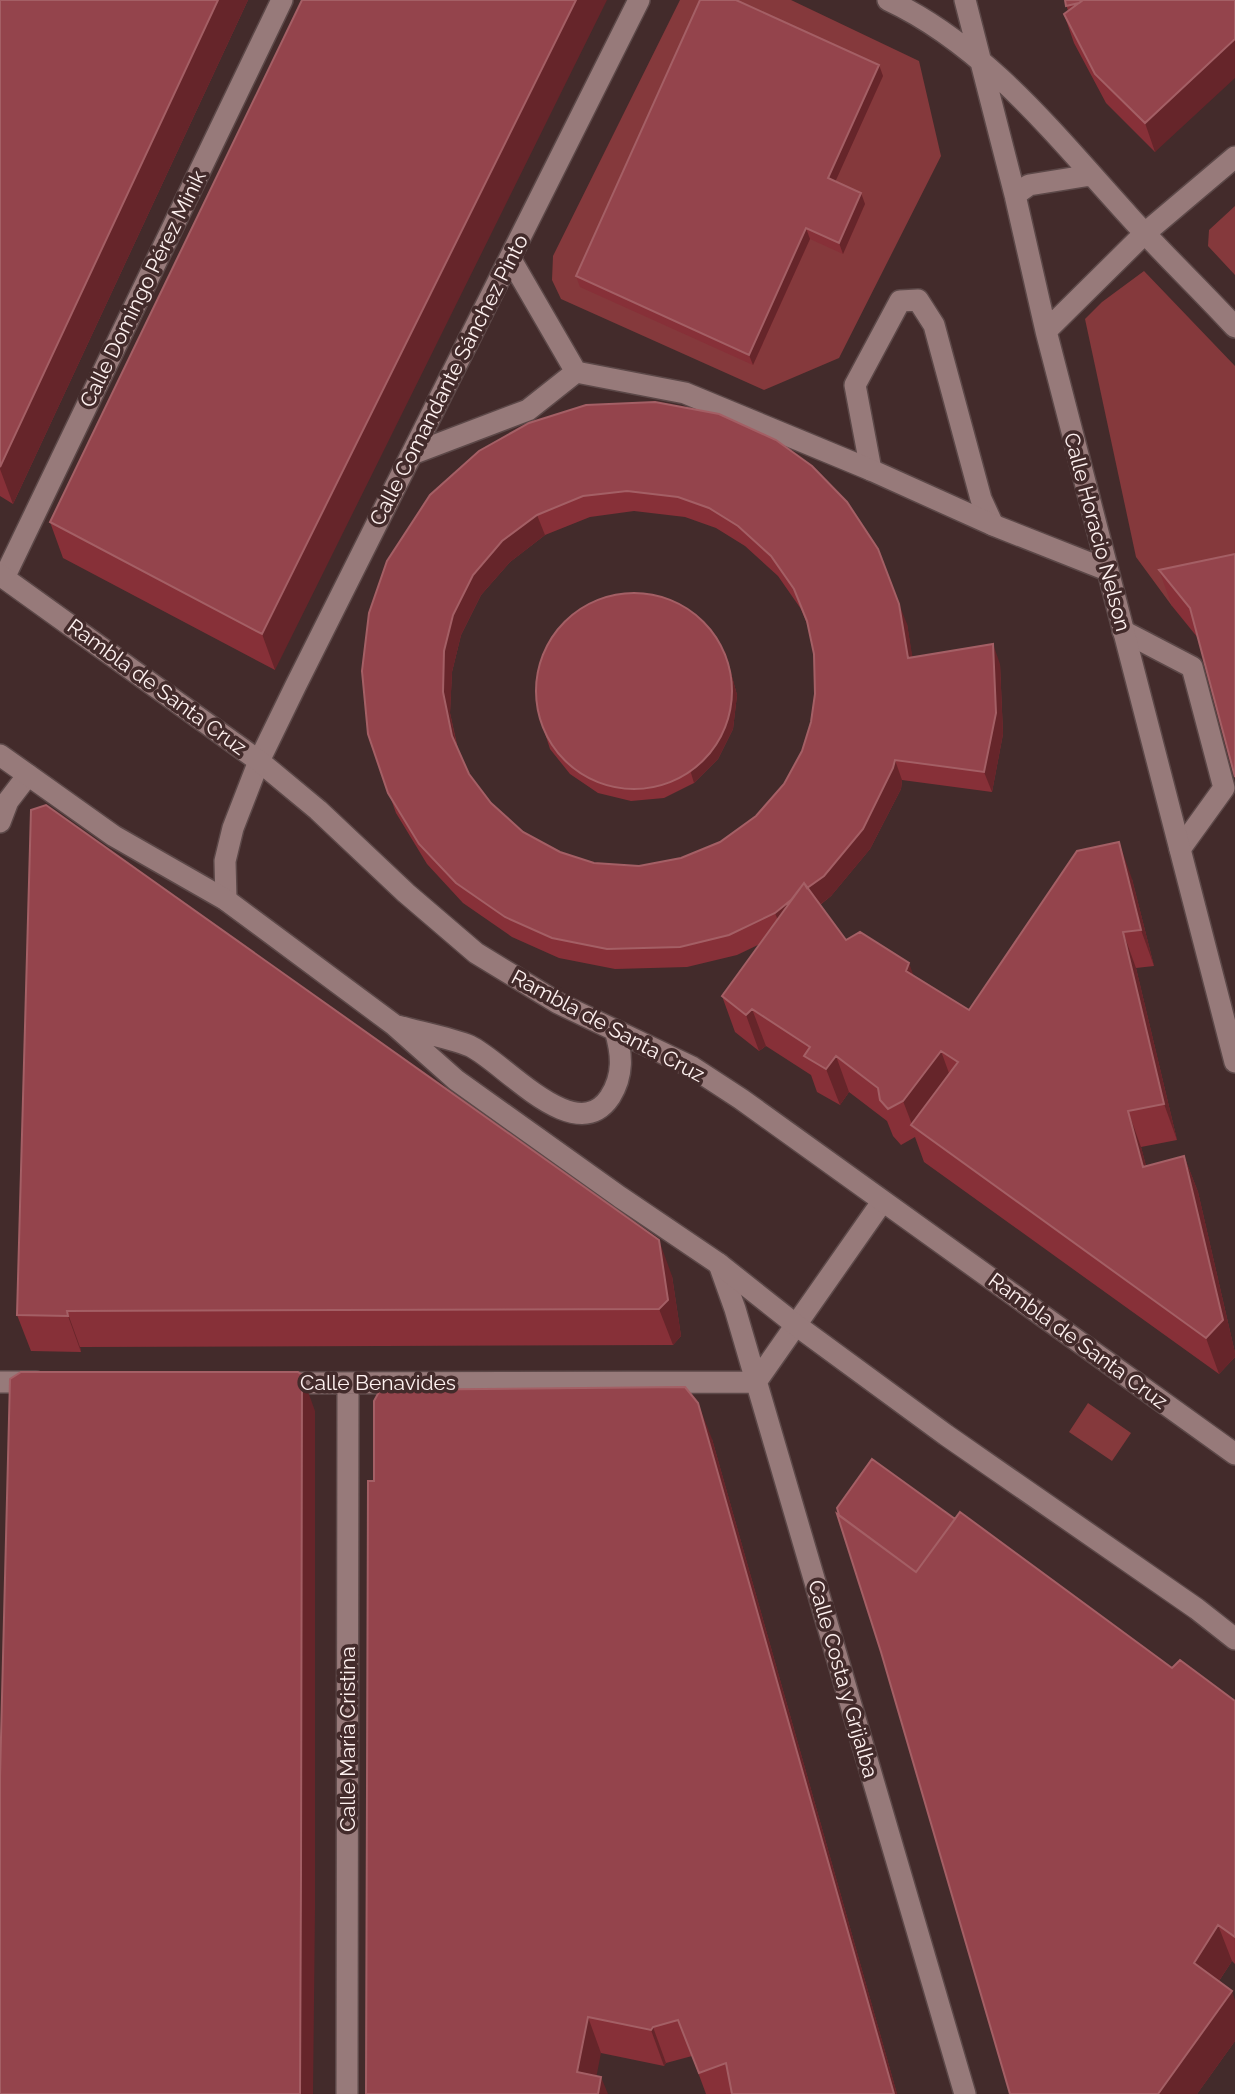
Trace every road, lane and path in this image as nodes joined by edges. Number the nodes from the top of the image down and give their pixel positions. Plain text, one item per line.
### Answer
1 (282, 0) edge
2 (639, 0) edge
3 (888, 0) edge
4 (965, 0) edge
5 (980, 59) junction
6 (1235, 157) edge
7 (1091, 175) junction
8 (1015, 195) junction
9 (1144, 234) junction
10 (510, 258) junction
11 (1235, 327) edge
12 (1046, 331) junction
13 (576, 372) junction
14 (412, 454) junction
15 (871, 470) junction
16 (993, 525) junction
17 (1107, 570) junction
18 (2, 576) edge
19 (1123, 631) junction
20 (0, 755) edge
21 (259, 761) junction
22 (28, 775) junction
23 (0, 822) edge
24 (1180, 849) junction
25 (226, 900) junction
26 (393, 1024) junction
27 (615, 1030) junction
28 (1235, 1062) edge
29 (882, 1202) junction
30 (719, 1264) junction
31 (796, 1325) junction
32 (0, 1382) edge
33 (57, 1382) edge
34 (757, 1382) junction
35 (251, 1383) edge
36 (348, 1383) junction
37 (1234, 1452) edge
38 (1235, 1639) edge
39 (347, 2094) edge
40 (965, 2094) edge

1 - 18 street, Calle Domingo Pérez Minik
2 - 10 street, Calle Comandante Sánchez Pinto
3 - 5 street
4 - 5 street, Calle Horacio Nelson
5 - 7 street
5 - 8 street, Calle Horacio Nelson
6 - 9 street
7 - 8 street
7 - 9 street
8 - 12 street, Calle Horacio Nelson
9 - 11 street
9 - 12 street
10 - 13 street
10 - 14 street, Calle Comandante Sánchez Pinto
12 - 17 street, Calle Horacio Nelson
13 - 14 street
13 - 15 street
14 - 21 street, Calle Comandante Sánchez Pinto
15 - 16 street
15 - 16 street
16 - 17 street
17 - 19 street, Calle Horacio Nelson
18 - 21 street, Rambla de Santa Cruz
19 - 24 street, Calle Horacio Nelson
19 - 24 street
20 - 22 street
21 - 25 street, Calle Comandante Sánchez Pinto
21 - 27 street, Rambla de Santa Cruz
22 - 23 street
22 - 25 street
24 - 28 street, Calle Horacio Nelson
25 - 26 street
26 - 27 street
26 - 30 street
27 - 29 street, Rambla de Santa Cruz
29 - 31 street
29 - 37 street, Rambla de Santa Cruz
30 - 31 street
30 - 34 street, Calle Costa y Grijalba
31 - 34 street
31 - 38 street
32 - 33 street
34 - 36 street, Calle Benavides
34 - 40 street, Calle Costa y Grijalba
35 - 36 street, Calle Benavides
36 - 39 street, Calle María Cristina

